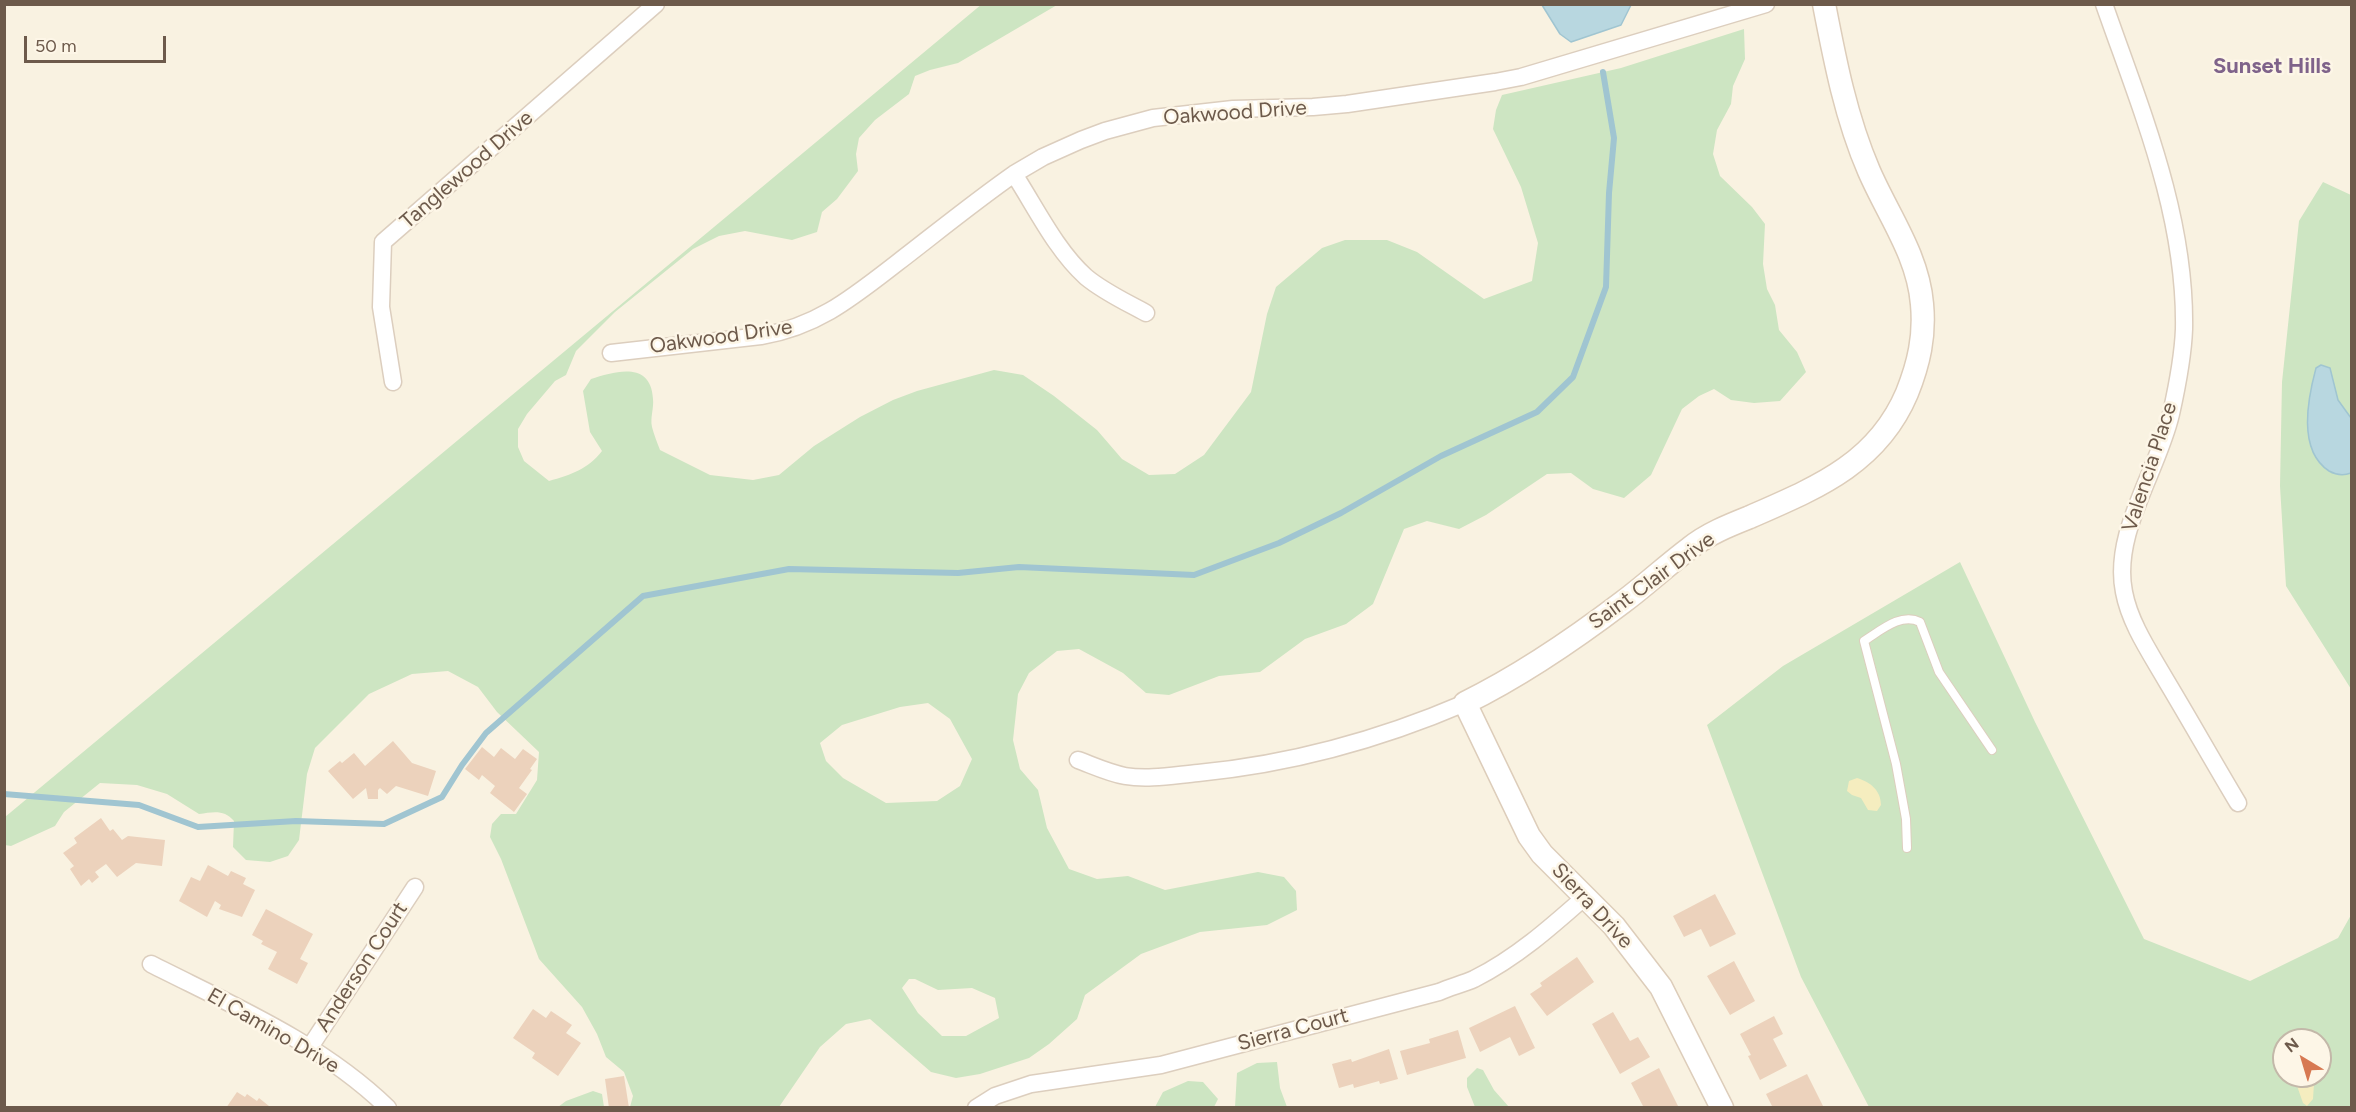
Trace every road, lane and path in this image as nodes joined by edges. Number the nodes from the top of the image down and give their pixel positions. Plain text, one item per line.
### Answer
1 (656, 4) edge
2 (1766, 4) edge
3 (1824, 4) edge
4 (2104, 4) edge
5 (1014, 174) junction
6 (1146, 313) dead end
7 (611, 353) dead end
8 (393, 382) dead end
9 (1465, 703) junction
10 (1992, 750) dead end
11 (1078, 760) dead end
12 (2238, 803) dead end
13 (1907, 848) dead end
14 (415, 887) dead end
15 (1586, 896) junction
16 (151, 964) dead end
17 (310, 1047) junction
18 (388, 1107) edge
19 (976, 1107) edge
20 (1722, 1107) edge

1 - 8 street, Tanglewood Drive
2 - 5 street, Oakwood Drive
3 - 9 street, Saint Clair Drive
4 - 12 street, Valencia Place
5 - 6 street
5 - 7 street, Oakwood Drive
9 - 11 street, Saint Clair Drive
9 - 15 street, Sierra Drive
10 - 13 lane
14 - 17 street, Anderson Court
15 - 19 street, Sierra Court
15 - 20 street, Sierra Drive
16 - 17 street, El Camino Drive
17 - 18 street, El Camino Drive

